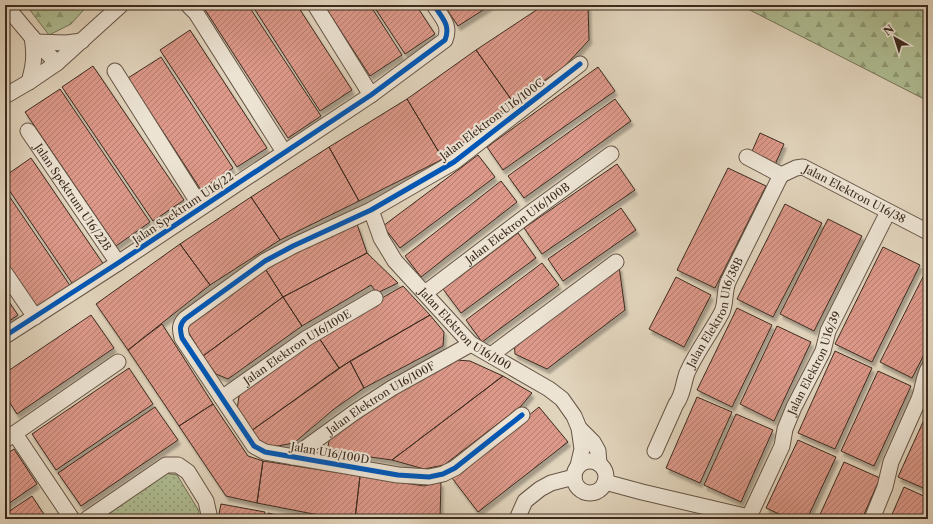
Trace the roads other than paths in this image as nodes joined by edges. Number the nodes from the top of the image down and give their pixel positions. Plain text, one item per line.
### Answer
1 (5, 5) edge
2 (121, 5) edge
3 (188, 5) edge
4 (315, 5) edge
5 (434, 5) edge
6 (34, 39) junction
7 (82, 41) junction
8 (57, 63) junction
9 (580, 64) dead end
10 (115, 71) dead end
11 (29, 82) junction
12 (371, 95) junction
13 (5, 96) edge
14 (28, 132) dead end
15 (284, 152) junction
16 (611, 154) dead end
17 (746, 157) dead end
18 (780, 174) junction
19 (201, 207) junction
20 (371, 210) junction
21 (888, 212) junction
22 (928, 232) edge
23 (118, 262) junction
24 (616, 262) dead end
25 (5, 273) edge
26 (425, 293) junction
27 (375, 298) dead end
28 (35, 317) junction
29 (180, 329) joint
30 (5, 336) edge
31 (471, 344) junction
32 (491, 355) junction
33 (118, 362) dead end
34 (928, 369) edge
35 (222, 398) junction
36 (522, 415) dead end
37 (580, 428) junction
38 (10, 437) edge
39 (655, 451) dead end
40 (293, 457) junction
41 (599, 464) junction
42 (576, 471) junction
43 (605, 482) junction
44 (750, 518) edge
45 (72, 519) edge
46 (86, 519) edge
47 (210, 519) edge
48 (517, 519) edge
49 (872, 519) edge

1 - 6 street
2 - 7 street
3 - 15 street
4 - 12 street
5 - 12 street, Jalan Spektrum U16/22
6 - 7 street
6 - 8 street
6 - 11 street
7 - 8 street
8 - 11 street
9 - 20 street, Jalan Elektron U16/100C
10 - 19 street
11 - 13 street
12 - 15 street, Jalan Spektrum U16/22
14 - 23 street, Jalan Spektrum U16/22B
15 - 19 street, Jalan Spektrum U16/22
16 - 26 street, Jalan Elektron U16/100B
17 - 18 street
18 - 21 street, Jalan Elektron U16/38
18 - 39 street, Jalan Elektron U16/38B
19 - 23 street, Jalan Spektrum U16/22
20 - 26 street, Jalan Elektron U16/100
20 - 29 street, Jalan Elektron U16/100C
21 - 22 street, Jalan Elektron U16/38
21 - 44 street, Jalan Elektron U16/39
23 - 28 street, Jalan Spektrum U16/22
24 - 32 street
25 - 28 street
26 - 31 street, Jalan Elektron U16/100
27 - 35 street, Jalan Elektron U16/100E
28 - 30 street, Jalan Spektrum U16/22
29 - 35 street, Jalan U16/100D
31 - 32 street, Jalan Elektron U16/100
31 - 40 street, Jalan Elektron U16/100F
32 - 37 street, Jalan Elektron U16/100
33 - 38 street
34 - 49 street
35 - 40 street, Jalan U16/100D
36 - 40 street, Jalan U16/100D
37 - 41 street
37 - 42 street
38 - 45 street
41 - 42 street
41 - 43 street
42 - 43 street
42 - 48 street
43 - 44 street
46 - 47 street

